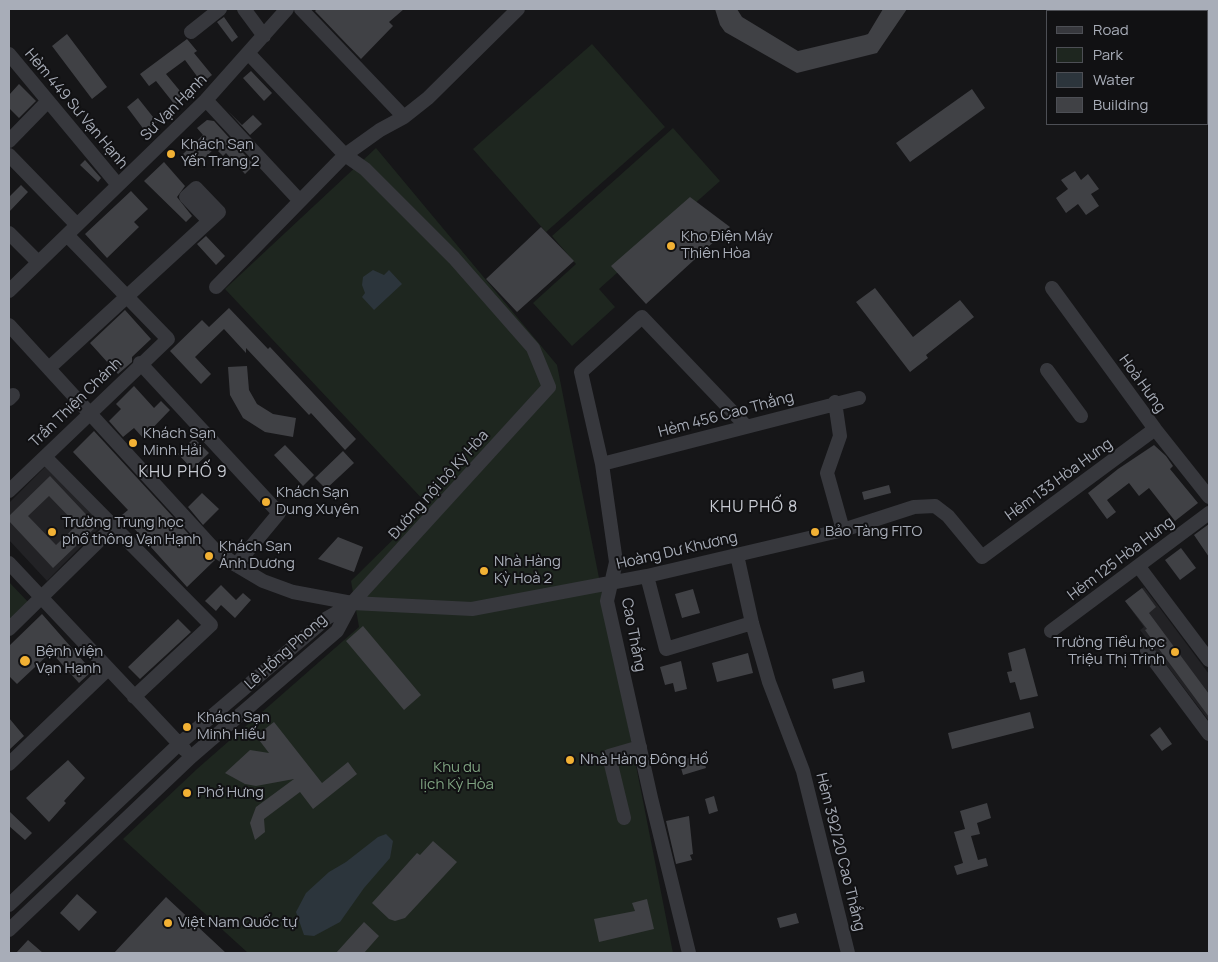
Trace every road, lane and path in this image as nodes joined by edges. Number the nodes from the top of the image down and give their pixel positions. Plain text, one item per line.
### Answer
1 (220, 9) edge
2 (244, 9) edge
3 (287, 9) edge
4 (301, 9) edge
5 (518, 9) edge
6 (190, 32) dead end
7 (264, 36) junction
8 (9, 54) edge
9 (249, 54) junction
10 (206, 100) junction
11 (48, 101) junction
12 (404, 117) junction
13 (9, 141) edge
14 (9, 155) edge
15 (345, 155) junction
16 (118, 185) junction
17 (300, 201) junction
18 (209, 221) dead end
19 (72, 230) junction
20 (9, 233) edge
21 (38, 262) junction
22 (216, 287) dead end
23 (1052, 288) dead end
24 (9, 291) edge
25 (126, 297) junction
26 (9, 325) edge
27 (140, 363) junction
28 (49, 368) junction
29 (1047, 370) dead end
30 (859, 398) dead end
31 (835, 402) junction
32 (90, 413) junction
33 (1081, 416) dead end
34 (746, 426) junction
35 (1156, 429) junction
36 (45, 457) junction
37 (602, 464) junction
38 (9, 492) edge
39 (1209, 497) edge
40 (1209, 513) edge
41 (114, 526) junction
42 (843, 530) junction
43 (737, 555) junction
44 (982, 557) joint
45 (9, 563) edge
46 (236, 565) junction
47 (1139, 567) junction
48 (647, 576) junction
49 (611, 583) junction
50 (41, 600) junction
51 (352, 603) junction
52 (752, 623) junction
53 (9, 629) edge
54 (1051, 631) dead end
55 (1147, 650) dead end
56 (1209, 660) edge
57 (108, 670) junction
58 (134, 697) junction
59 (1209, 734) edge
60 (180, 744) junction
61 (640, 747) junction
62 (191, 757) junction
63 (9, 764) edge
64 (624, 818) dead end
65 (9, 905) edge
66 (9, 930) edge
67 (689, 953) edge
68 (848, 953) edge

1 - 6 street
2 - 7 street
3 - 7 street, Sư Vạn Hạnh
4 - 12 street
5 - 12 street
7 - 9 street, Sư Vạn Hạnh
8 - 11 street, Hẻm 449 Sư Vạn Hạnh
9 - 10 street, Sư Vạn Hạnh
9 - 15 street
10 - 16 street, Sư Vạn Hạnh
10 - 17 street
11 - 13 street
11 - 16 street, Hẻm 449 Sư Vạn Hạnh
12 - 15 street
14 - 19 street
15 - 17 street
15 - 51 street, Đường nội bộ Kỳ Hòa
16 - 19 street, Sư Vạn Hạnh
17 - 22 street
18 - 25 street
19 - 21 street, Sư Vạn Hạnh
19 - 25 street
20 - 21 street
21 - 24 street, Sư Vạn Hạnh
23 - 35 street, Hoà Hưng
25 - 27 street, Trần Thiện Chánh
25 - 28 street
26 - 28 street, Hoàng Dư Khương
27 - 32 street, Trần Thiện Chánh
27 - 46 street
28 - 32 street, Hoàng Dư Khương
29 - 33 street
30 - 31 street, Hẻm 456 Cao Thắng
31 - 34 street, Hẻm 456 Cao Thắng
31 - 42 street
32 - 36 street, Trần Thiện Chánh
32 - 46 street, Hoàng Dư Khương
34 - 37 street, Hẻm 456 Cao Thắng
34 - 37 street, Cao Thắng
35 - 39 street, Hoà Hưng
35 - 44 street, Hẻm 133 Hòa Hưng
36 - 38 street, Trần Thiện Chánh
36 - 41 street
37 - 49 street, Cao Thắng
40 - 47 street, Hẻm 125 Hòa Hưng
41 - 50 street
41 - 58 street
42 - 43 street, Hoàng Dư Khương
42 - 44 street, Hoàng Dư Khương
43 - 48 street, Hoàng Dư Khương
43 - 52 street, Hẻm 392/20 Cao Thắng
45 - 50 street
46 - 51 street, Hoàng Dư Khương
47 - 54 street, Hẻm 125 Hòa Hưng
47 - 56 street
48 - 49 street, Hoàng Dư Khương
48 - 52 street
49 - 51 street, Hoàng Dư Khương
49 - 61 street, Cao Thắng
50 - 53 street
50 - 57 street
51 - 60 street, Lê Hồng Phong
51 - 62 street, Lê Hồng Phong
52 - 68 street, Hẻm 392/20 Cao Thắng
55 - 59 street
57 - 58 street
57 - 63 street
58 - 60 street
60 - 62 street
60 - 65 street, Lê Hồng Phong
61 - 64 street
61 - 67 street, Cao Thắng
62 - 66 street, Lê Hồng Phong

